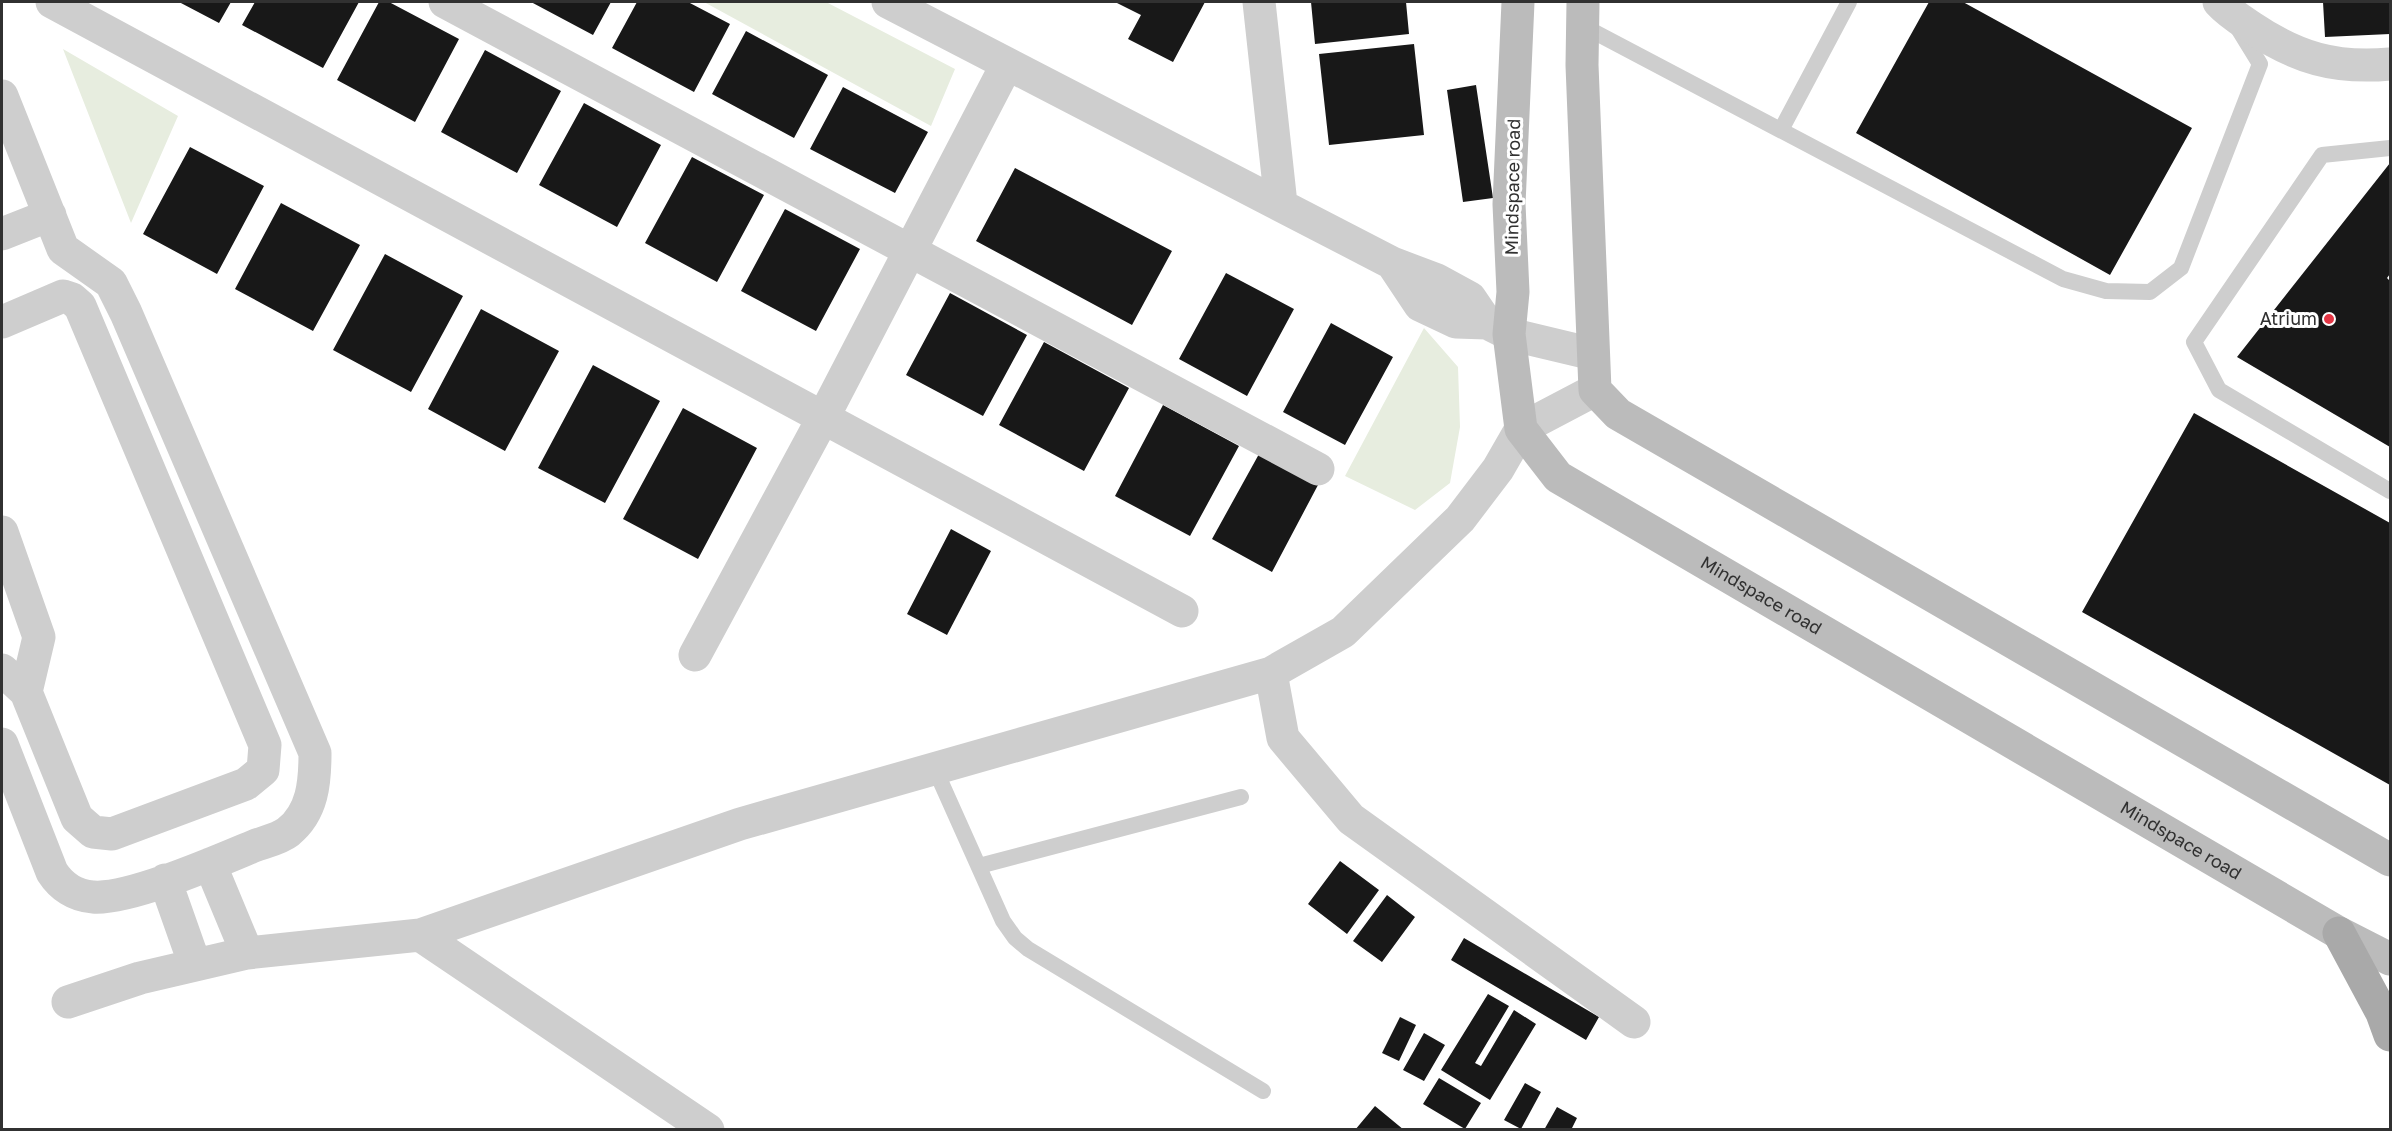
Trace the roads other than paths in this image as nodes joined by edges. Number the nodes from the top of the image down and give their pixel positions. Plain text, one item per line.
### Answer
1 (52, 2) edge
2 (445, 2) edge
3 (888, 2) edge
4 (1259, 2) edge
5 (1518, 2) edge
6 (1848, 2) edge
7 (2204, 2) edge
8 (2218, 2) edge
9 (1583, 14) edge
10 (1007, 64) junction
11 (2391, 64) edge
12 (2, 96) edge
13 (1781, 130) junction
14 (2391, 148) edge
15 (1281, 204) junction
16 (50, 214) junction
17 (2, 234) edge
18 (909, 249) junction
19 (2, 322) edge
20 (1498, 328) junction
21 (1593, 354) junction
22 (1595, 390) junction
23 (823, 418) junction
24 (1521, 429) junction
25 (1318, 470) dead end
26 (2391, 491) edge
27 (2, 532) edge
28 (229, 551) junction
29 (191, 568) junction
30 (1182, 610) dead end
31 (695, 655) dead end
32 (2, 670) edge
33 (1271, 673) junction
34 (26, 692) junction
35 (2, 744) edge
36 (935, 769) junction
37 (1241, 797) dead end
38 (2391, 860) edge
39 (210, 864) junction
40 (979, 866) junction
41 (165, 880) junction
42 (2340, 933) junction
43 (420, 935) junction
44 (247, 953) junction
45 (2391, 959) edge
46 (195, 965) junction
47 (68, 1002) dead end
48 (1634, 1022) dead end
49 (2391, 1035) edge
50 (1263, 1091) dead end
51 (708, 1130) edge

1 - 23 street
2 - 18 street
3 - 10 street
4 - 15 street
5 - 20 main road, Mindspace road
6 - 13 lane
7 - 13 lane
8 - 11 street
9 - 13 lane
9 - 21 main road
10 - 15 street
10 - 18 street
12 - 16 street
14 - 26 lane
15 - 20 street
16 - 17 street
16 - 28 street
18 - 23 street
18 - 25 street
19 - 29 street
20 - 21 street
20 - 24 main road, Mindspace road
21 - 22 main road
22 - 24 street
22 - 38 main road
23 - 30 street
23 - 31 street
24 - 33 street
24 - 42 main road, Mindspace road
27 - 34 street
28 - 29 street
28 - 39 street
29 - 34 street
32 - 34 street
33 - 36 street
33 - 48 street
35 - 41 street
36 - 40 lane
36 - 43 street
37 - 40 lane
39 - 41 street
39 - 44 street
40 - 50 lane
41 - 46 street
42 - 45 main road, Mindspace road
42 - 49 main road
43 - 44 street
43 - 51 street
44 - 46 street
46 - 47 street

